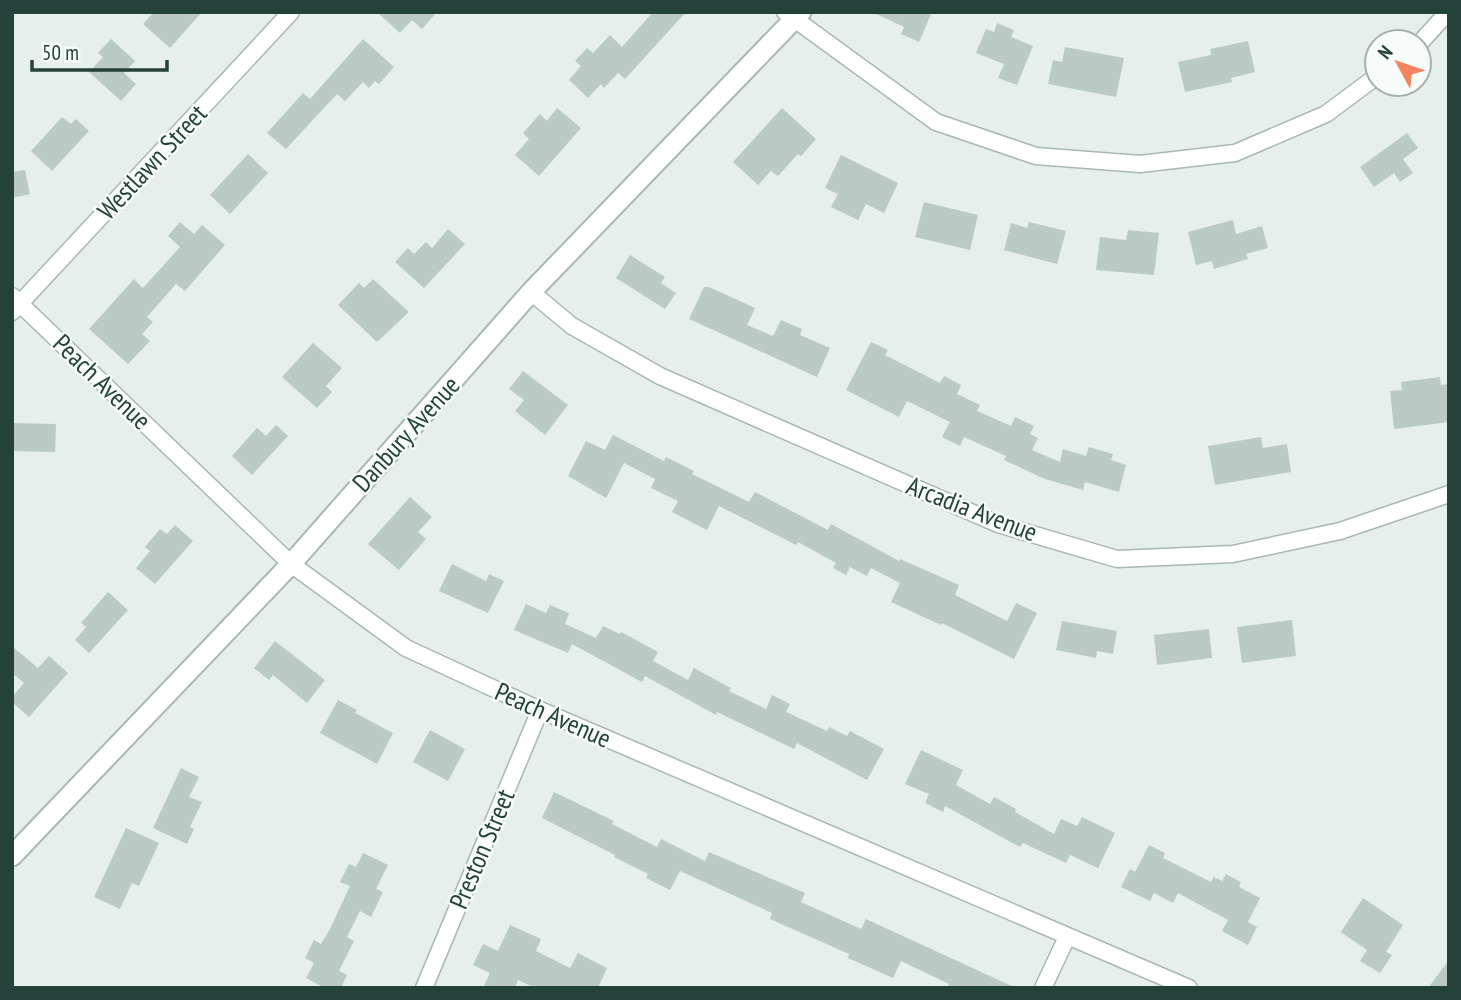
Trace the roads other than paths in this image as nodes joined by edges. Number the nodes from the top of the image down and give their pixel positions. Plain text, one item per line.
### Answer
1 (291, 12) edge
2 (1448, 12) edge
3 (793, 15) edge
4 (1433, 29) edge
5 (1363, 86) edge
6 (531, 292) junction
7 (15, 303) edge
8 (1449, 494) edge
9 (290, 564) junction
10 (540, 710) junction
11 (12, 856) edge
12 (1067, 937) junction
13 (424, 988) edge
14 (1043, 988) edge
15 (1189, 988) edge

1 - 7 street, Westlawn Street
2 - 4 street
3 - 5 street
3 - 6 street, Danbury Avenue
6 - 8 street, Arcadia Avenue
6 - 9 street, Danbury Avenue
7 - 9 street, Peach Avenue
9 - 10 street, Peach Avenue
9 - 11 street, Danbury Avenue
10 - 12 street, Peach Avenue
10 - 13 street, Preston Street
12 - 14 street
12 - 15 street, Peach Avenue

